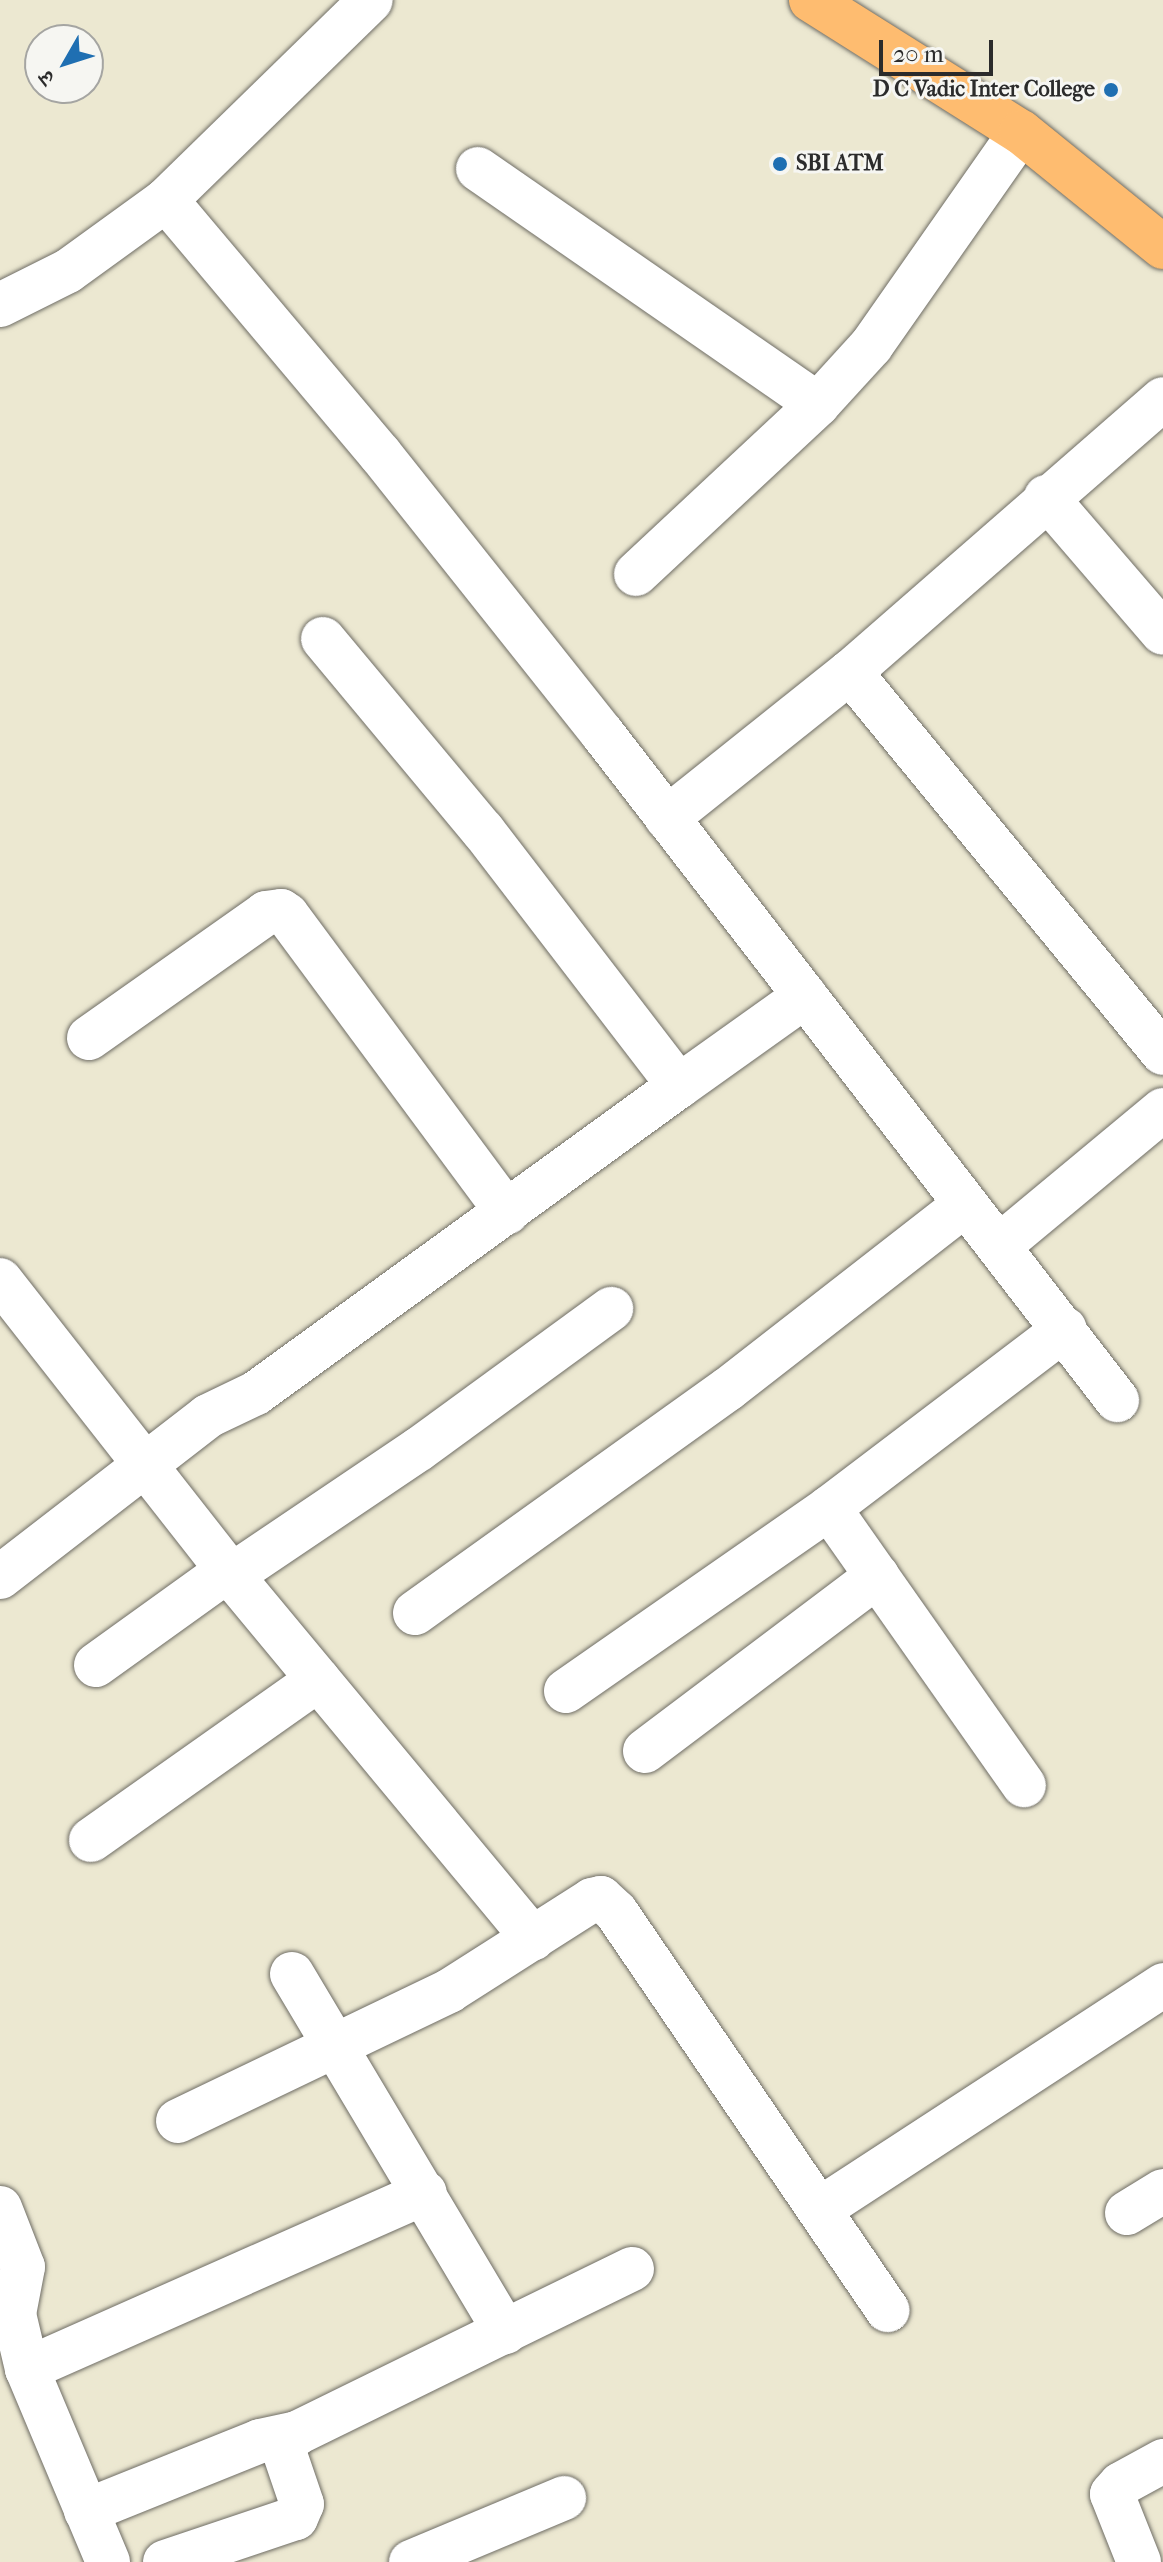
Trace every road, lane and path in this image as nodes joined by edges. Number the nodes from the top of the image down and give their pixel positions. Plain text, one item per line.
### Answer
1 (811, 0) edge
2 (346, 8) edge
3 (1021, 132) junction
4 (478, 169) dead end
5 (166, 200) junction
6 (1163, 247) edge
7 (0, 305) edge
8 (1163, 399) edge
9 (818, 404) junction
10 (1046, 497) junction
11 (636, 574) dead end
12 (1163, 633) edge
13 (323, 639) dead end
14 (850, 672) junction
15 (667, 818) junction
16 (805, 996) junction
17 (89, 1038) dead end
18 (1163, 1053) edge
19 (679, 1086) junction
20 (1163, 1110) edge
21 (966, 1204) junction
22 (507, 1212) junction
23 (999, 1246) junction
24 (0, 1280) edge
25 (611, 1309) dead end
26 (1065, 1329) junction
27 (1117, 1400) dead end
28 (144, 1465) junction
29 (829, 1508) junction
30 (230, 1573) junction
31 (877, 1576) junction
32 (0, 1577) edge
33 (415, 1613) dead end
34 (96, 1665) dead end
35 (318, 1680) junction
36 (566, 1691) dead end
37 (645, 1751) dead end
38 (1024, 1785) dead end
39 (91, 1840) dead end
40 (533, 1938) junction
41 (292, 1974) dead end
42 (1163, 1985) edge
43 (335, 2044) junction
44 (178, 2121) dead end
45 (425, 2193) junction
46 (0, 2208) edge
47 (820, 2209) junction
48 (632, 2269) dead end
49 (888, 2310) dead end
50 (505, 2332) junction
51 (27, 2369) junction
52 (297, 2433) junction
53 (1163, 2461) edge
54 (564, 2498) dead end
55 (86, 2511) junction
56 (108, 2562) edge
57 (165, 2562) edge
58 (411, 2562) edge
59 (1139, 2562) edge

1 - 3 main road
2 - 5 street
3 - 6 main road
3 - 9 street
4 - 9 street
5 - 7 street
5 - 15 street
8 - 10 street
9 - 11 street
10 - 12 street
10 - 14 street
13 - 19 street
14 - 15 street
14 - 18 street
15 - 16 street
16 - 19 street
16 - 21 street
17 - 22 street
19 - 22 street
20 - 23 street
21 - 23 street
21 - 33 street
22 - 28 street
23 - 26 street
24 - 28 street
25 - 30 street
26 - 27 street
26 - 29 street
28 - 30 street
28 - 32 street
29 - 31 street
29 - 36 street
30 - 34 street
30 - 35 street
31 - 37 street
31 - 38 street
35 - 39 street
35 - 40 street
40 - 43 street
40 - 47 street
41 - 43 street
42 - 47 street
43 - 44 street
43 - 45 street
45 - 50 street
45 - 51 street
46 - 51 street
47 - 49 street
48 - 50 street
50 - 52 street
51 - 55 street
52 - 55 street
52 - 57 street
53 - 59 street
54 - 58 street
55 - 56 street

